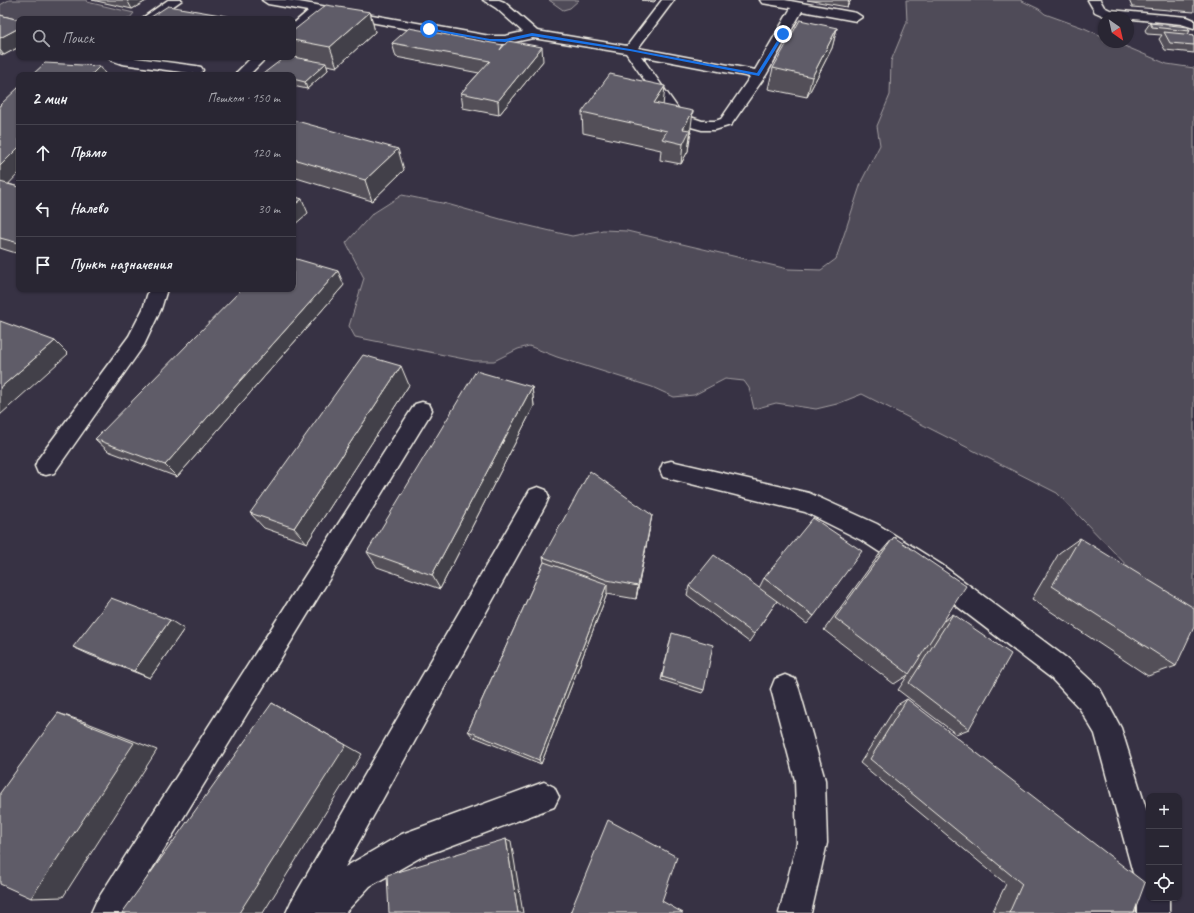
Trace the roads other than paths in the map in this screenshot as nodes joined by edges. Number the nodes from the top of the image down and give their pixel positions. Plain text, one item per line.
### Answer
1 (176, 0) edge
2 (268, 0) edge
3 (335, 0) edge
4 (490, 0) edge
5 (668, 0) edge
6 (766, 0) edge
7 (1094, 0) edge
8 (799, 6) junction
9 (320, 10) junction
10 (152, 16) edge
11 (856, 17) dead end
12 (1194, 24) edge
13 (296, 28) edge
14 (532, 34) junction
15 (630, 50) junction
16 (122, 60) edge
17 (257, 60) edge
18 (196, 70) dead end
19 (244, 72) edge
20 (759, 75) junction
21 (157, 292) edge
22 (422, 410) dead end
23 (46, 466) dead end
24 (671, 470) dead end
25 (538, 497) dead end
26 (785, 689) dead end
27 (544, 797) dead end
28 (1147, 865) edge
29 (1153, 901) edge
30 (107, 913) edge
31 (302, 913) edge
32 (323, 913) edge
33 (796, 913) edge
34 (1153, 913) edge

1 - 10 lane
2 - 9 lane
3 - 9 lane
4 - 14 lane
5 - 15 lane
6 - 8 lane
7 - 12 lane
8 - 11 lane
8 - 20 lane
9 - 13 lane
9 - 14 lane
14 - 15 lane
15 - 20 lane
15 - 20 lane
16 - 18 lane
17 - 19 lane
21 - 23 lane
22 - 30 lane
24 - 28 lane
25 - 31 lane
26 - 33 lane
27 - 32 lane
29 - 34 lane

